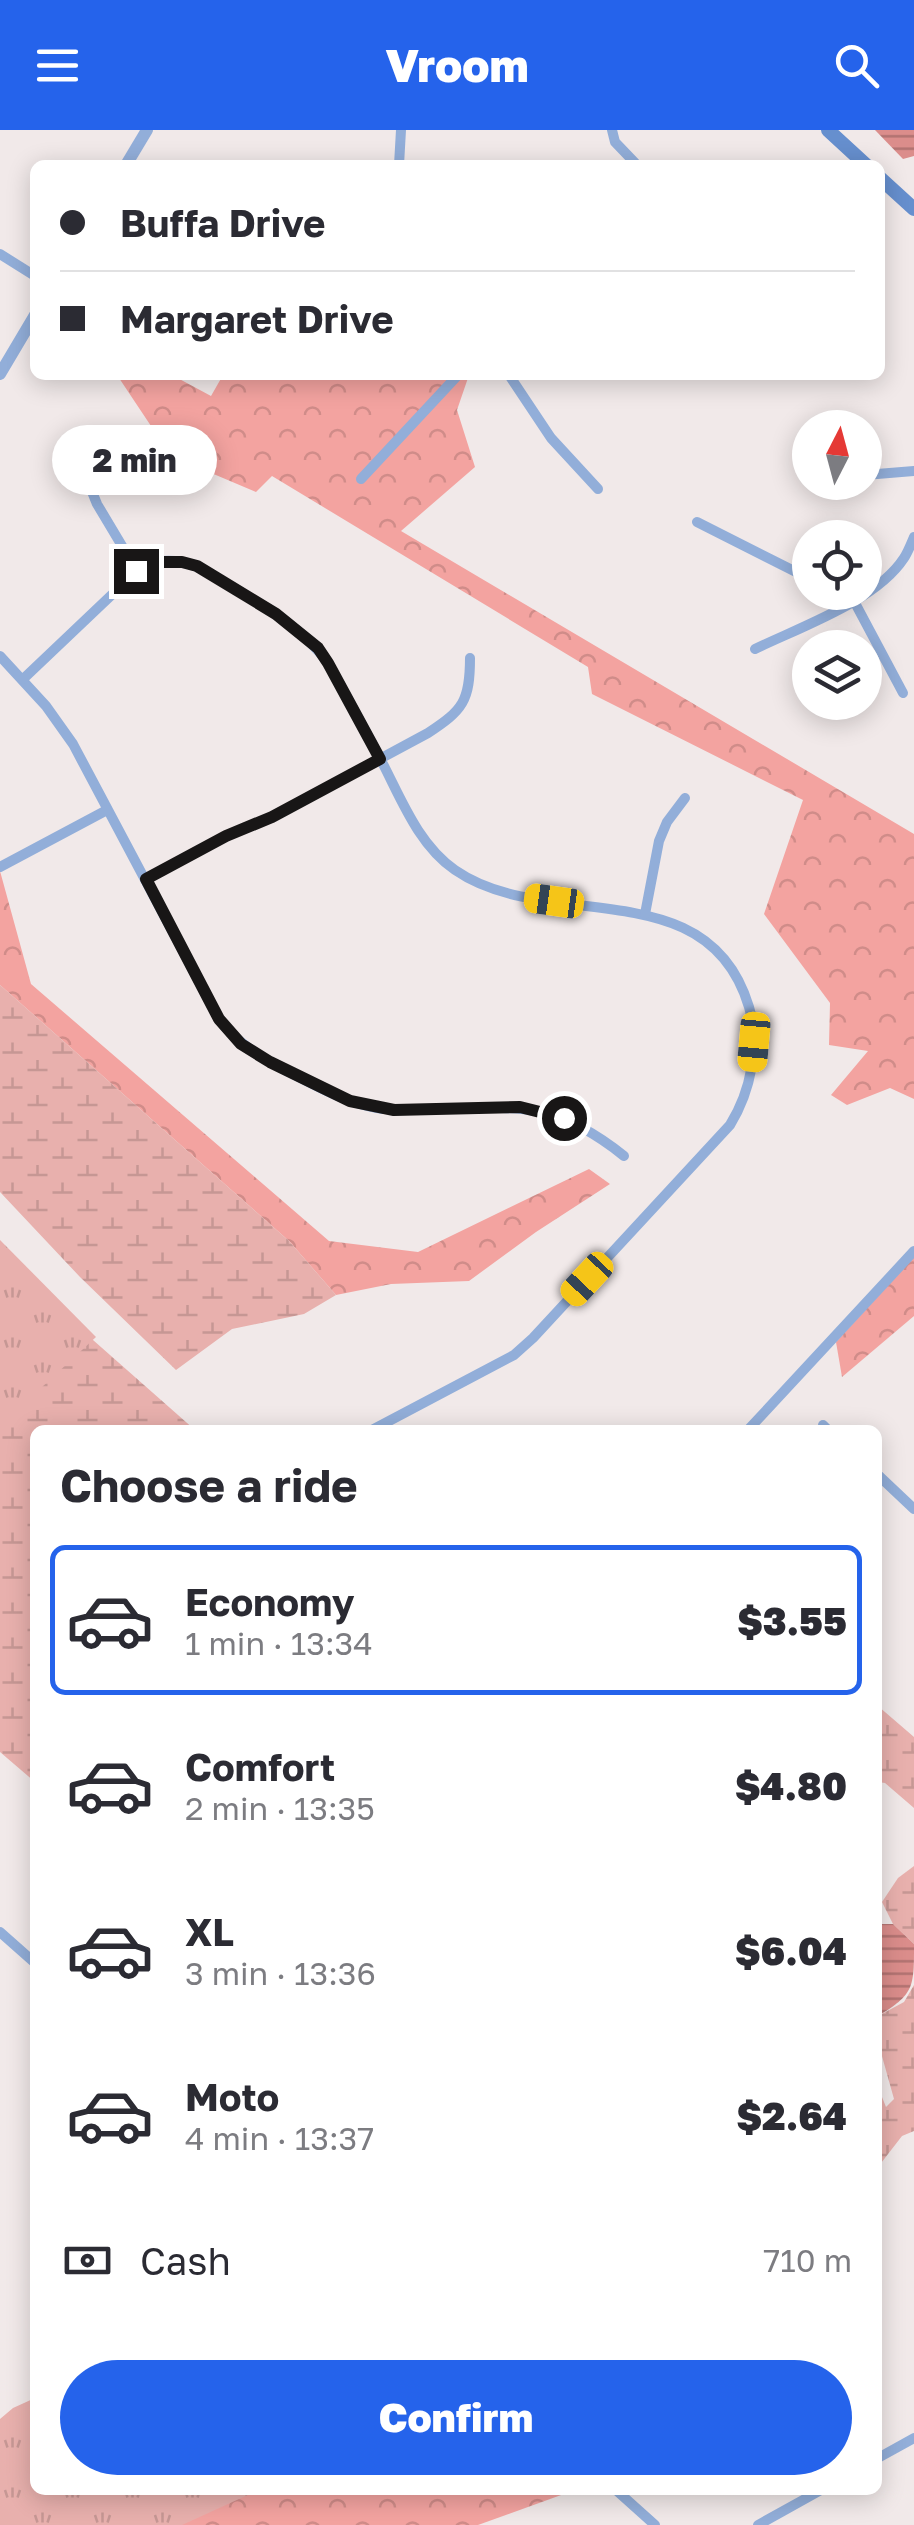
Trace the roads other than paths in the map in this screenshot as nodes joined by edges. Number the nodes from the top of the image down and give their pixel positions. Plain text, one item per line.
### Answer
1 (148, 130) edge
2 (401, 130) edge
3 (612, 130) edge
4 (828, 130) edge
5 (129, 160) edge
6 (398, 160) edge
7 (632, 160) edge
8 (861, 160) edge
9 (885, 187) edge
10 (914, 209) edge
11 (0, 254) edge
12 (30, 273) edge
13 (30, 323) edge
14 (0, 374) edge
15 (453, 380) edge
16 (512, 380) edge
17 (80, 462) dead end
18 (914, 471) edge
19 (882, 474) edge
20 (361, 479) dead end
21 (598, 489) dead end
22 (697, 522) dead end
23 (914, 539) edge
24 (792, 570) edge
25 (136, 571) junction
26 (882, 583) edge
27 (835, 610) edge
28 (859, 610) edge
29 (755, 649) dead end
30 (0, 656) edge
31 (470, 658) dead end
32 (23, 679) junction
33 (904, 692) dead end
34 (380, 759) junction
35 (685, 798) dead end
36 (107, 810) junction
37 (0, 866) edge
38 (146, 879) junction
39 (645, 914) junction
40 (624, 1156) dead end
41 (914, 1252) edge
42 (381, 1425) edge
43 (753, 1425) edge
44 (882, 1479) edge
45 (914, 1509) edge
46 (0, 1932) edge
47 (30, 1959) edge
48 (914, 2438) edge
49 (882, 2456) edge
50 (622, 2495) edge
51 (812, 2495) edge
52 (655, 2525) edge
53 (758, 2525) edge

1 - 5 street
2 - 6 street
3 - 7 street
4 - 8 main road
9 - 10 main road
11 - 12 street
13 - 14 street
15 - 20 street
16 - 21 street
17 - 25 street
18 - 19 street
22 - 24 street
23 - 26 street
25 - 32 street
25 - 34 street
27 - 29 street
28 - 33 street
30 - 32 street
31 - 34 street
32 - 36 street
34 - 38 street
34 - 39 street
35 - 39 street
36 - 37 street
36 - 38 street
38 - 40 street
39 - 42 street
41 - 43 street
44 - 45 street
46 - 47 street
48 - 49 street
50 - 52 street
51 - 53 street

